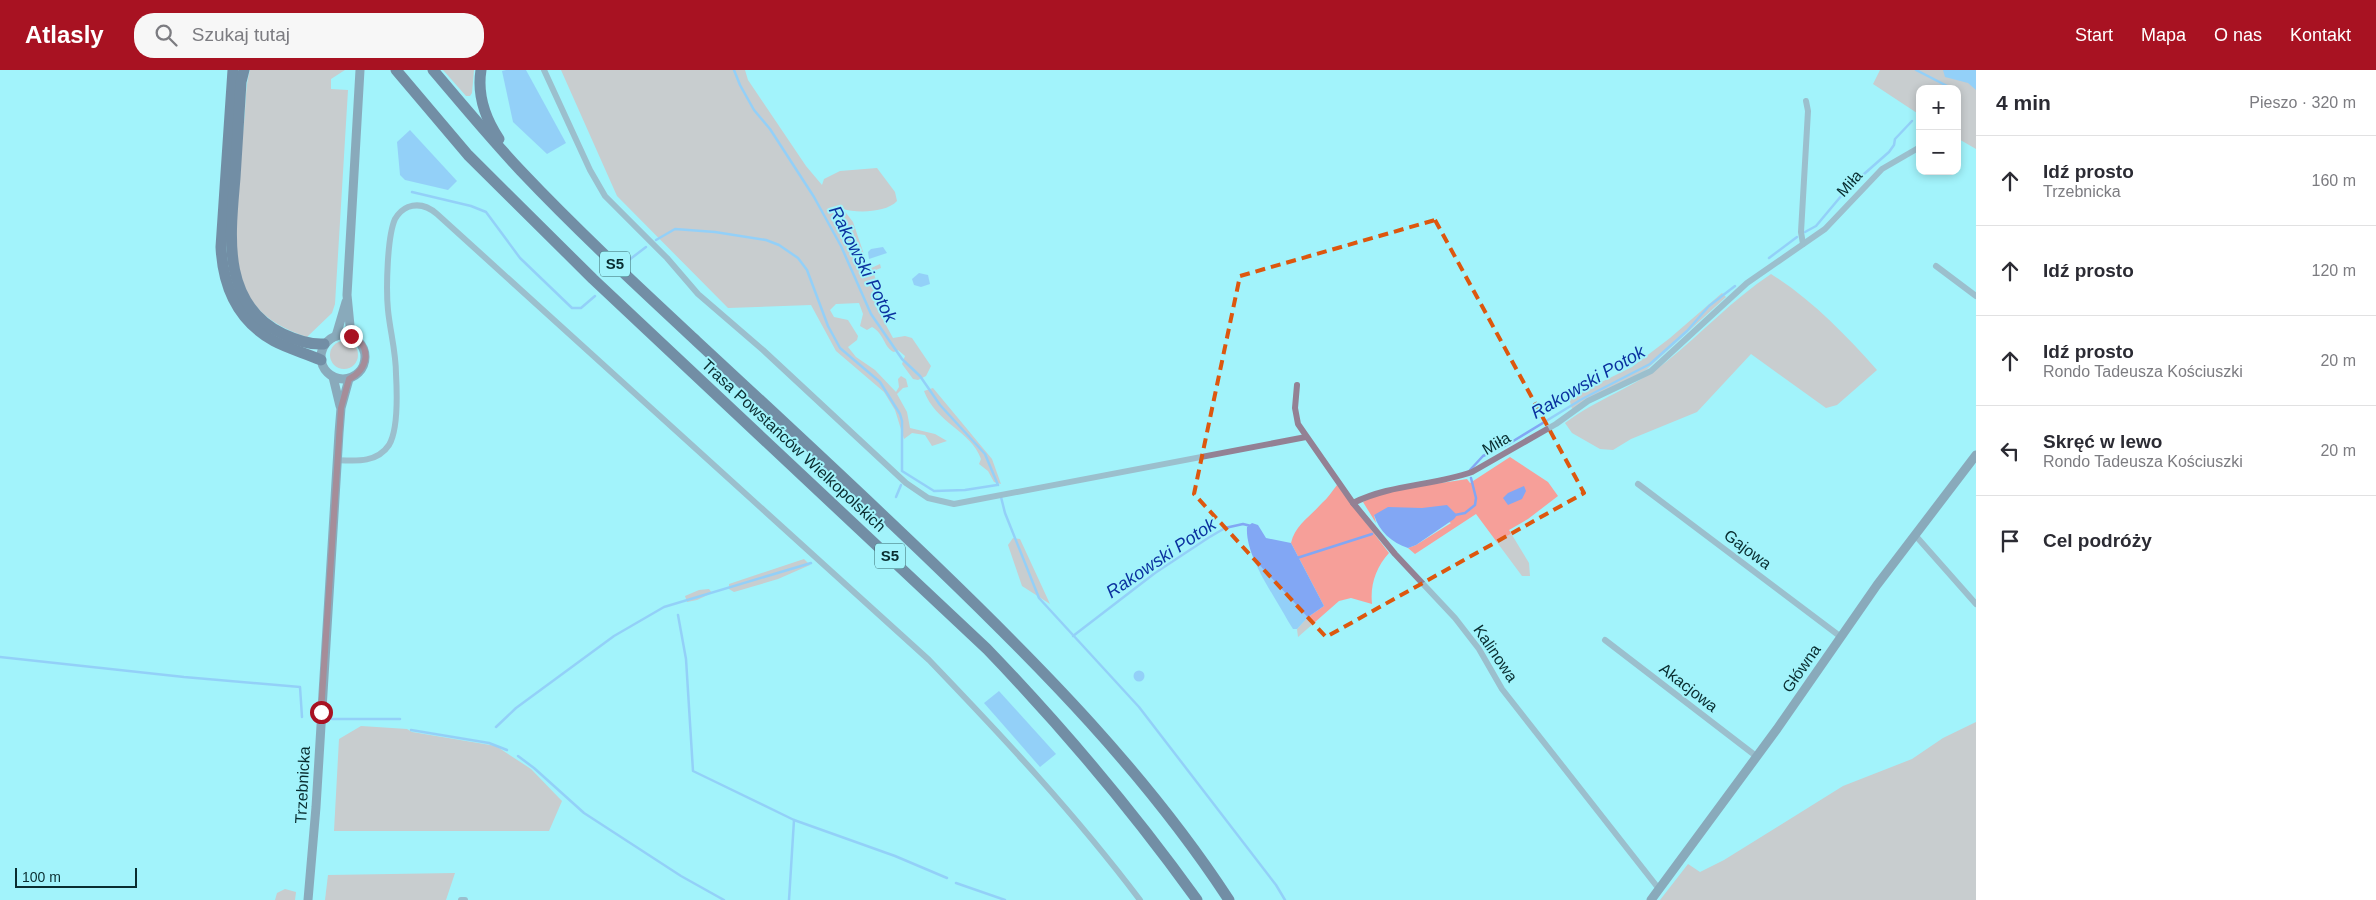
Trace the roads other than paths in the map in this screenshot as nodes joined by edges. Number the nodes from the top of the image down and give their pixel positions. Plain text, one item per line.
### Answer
1 (233, 70) edge
2 (244, 70) edge
3 (360, 70) edge
4 (396, 70) edge
5 (433, 70) edge
6 (481, 70) edge
7 (544, 70) edge
8 (1806, 101) dead end
9 (1916, 149) edge
10 (521, 171) junction
11 (1803, 244) junction
12 (1936, 266) dead end
13 (347, 295) junction
14 (1976, 296) edge
15 (336, 336) junction
16 (351, 336) junction
17 (324, 344) junction
18 (320, 360) junction
19 (334, 377) junction
20 (349, 379) junction
21 (1297, 385) dead end
22 (341, 408) junction
23 (1306, 437) junction
24 (1976, 454) edge
25 (337, 460) junction
26 (1638, 484) dead end
27 (1353, 503) junction
28 (1915, 534) junction
29 (1976, 604) edge
30 (1841, 637) junction
31 (1605, 640) dead end
32 (1756, 756) junction
33 (1658, 889) junction
34 (308, 900) edge
35 (461, 900) edge
36 (465, 900) edge
37 (1140, 900) edge
38 (1197, 900) edge
39 (1229, 900) edge
40 (1651, 900) edge

1 - 18 highway
2 - 17 highway
3 - 13 main road
4 - 38 highway, Trasa Powstańców Wielkopolskich / S5
5 - 10 highway, Trasa Powstańców Wielkopolskich / S5
6 - 10 highway
7 - 23 street
8 - 11 street
9 - 11 street, Miła
10 - 39 highway, Trasa Powstańców Wielkopolskich / S5
11 - 27 street, Miła
12 - 14 street
13 - 15 main road
13 - 16 main road
15 - 16 main road
15 - 17 main road
16 - 20 main road
17 - 18 main road
18 - 19 main road
19 - 20 main road
19 - 22 main road
20 - 22 main road
21 - 23 street, Kalinowa
22 - 25 main road, Trzebnicka
23 - 27 street, Kalinowa
24 - 28 main road, Główna
25 - 34 main road, Trzebnicka
25 - 37 street
26 - 30 street, Gajowa
27 - 33 street, Kalinowa
28 - 29 street
28 - 30 main road, Główna
30 - 32 main road, Główna
31 - 32 street, Akacjowa
32 - 33 main road, Główna
33 - 40 main road, Główna
35 - 36 street

